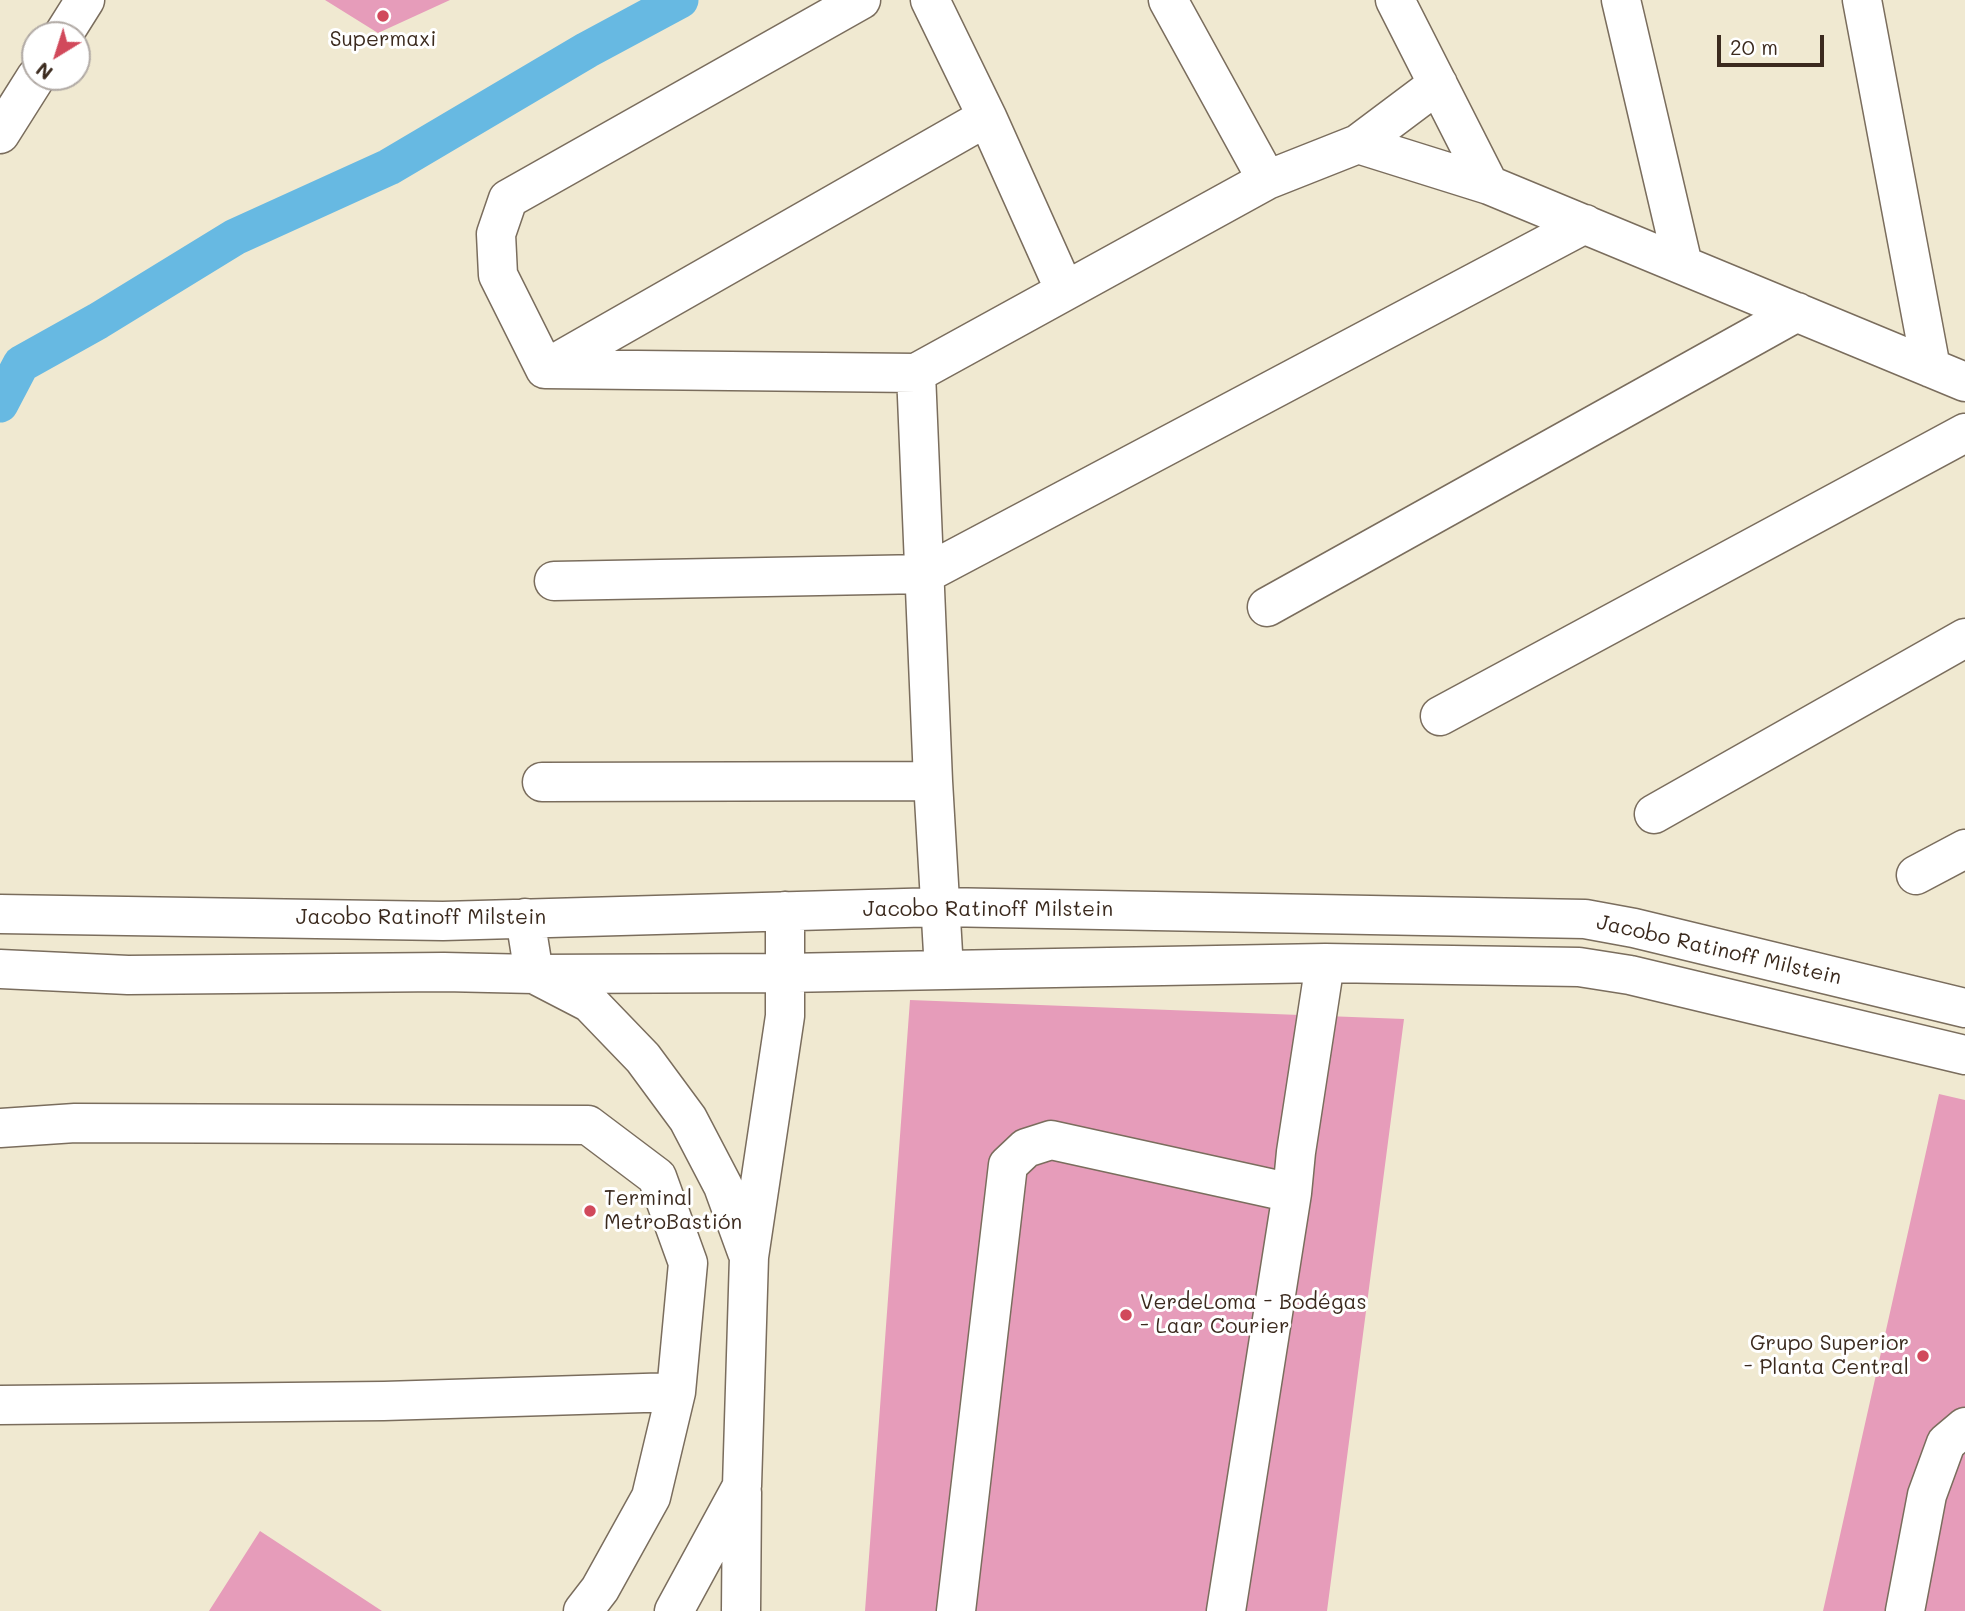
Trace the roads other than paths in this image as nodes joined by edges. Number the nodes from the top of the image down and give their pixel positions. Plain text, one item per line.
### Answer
1 (85, 0) edge
2 (860, 0) edge
3 (930, 0) edge
4 (1168, 0) edge
5 (1395, 0) edge
6 (1621, 0) edge
7 (1862, 0) edge
8 (72, 21) edge
9 (1438, 84) junction
10 (27, 91) edge
11 (987, 117) junction
12 (0, 134) edge
13 (1358, 144) junction
14 (1267, 180) junction
15 (1489, 185) junction
16 (1584, 224) junction
17 (1683, 265) junction
18 (1065, 291) junction
19 (1797, 312) junction
20 (545, 369) junction
21 (916, 373) junction
22 (1948, 375) edge
23 (1965, 433) edge
24 (925, 574) junction
25 (554, 581) dead end
26 (1267, 607) dead end
27 (1965, 638) edge
28 (1440, 716) dead end
29 (933, 781) junction
30 (542, 782) dead end
31 (1654, 814) dead end
32 (1965, 849) edge
33 (1916, 875) dead end
34 (940, 907) junction
35 (785, 911) junction
36 (0, 914) edge
37 (525, 918) junction
38 (1325, 963) junction
39 (0, 969) edge
40 (944, 970) junction
41 (784, 973) junction
42 (534, 974) junction
43 (1965, 1008) edge
44 (1965, 1055) edge
45 (0, 1128) edge
46 (1292, 1193) junction
47 (749, 1257) junction
48 (676, 1392) junction
49 (0, 1405) edge
50 (1965, 1427) edge
51 (742, 1486) junction
52 (583, 1611) edge
53 (674, 1611) edge
54 (741, 1611) edge
55 (956, 1611) edge
56 (1226, 1611) edge
57 (1905, 1611) edge

1 - 8 street
2 - 20 street
3 - 11 street
4 - 14 street
5 - 9 street
6 - 17 street
7 - 22 street
9 - 13 street
9 - 15 street
10 - 12 street
11 - 18 street
11 - 20 street
13 - 14 street
13 - 15 street
14 - 18 street
15 - 16 street
16 - 17 street
16 - 24 street
17 - 19 street
18 - 21 street
19 - 22 street
19 - 26 street
20 - 21 street
21 - 24 street
23 - 28 street
24 - 25 street
24 - 29 street
27 - 31 street
29 - 30 street
29 - 34 street
32 - 33 street
34 - 35 street, Jacobo Ratinoff Milstein
34 - 40 street
34 - 43 street, Jacobo Ratinoff Milstein
35 - 37 street, Jacobo Ratinoff Milstein
35 - 41 street
36 - 37 street, Jacobo Ratinoff Milstein
37 - 42 street
38 - 40 street
38 - 44 street
38 - 46 street
39 - 42 street
40 - 41 street
41 - 42 street
41 - 47 street
42 - 47 street
45 - 48 street
46 - 55 street
46 - 56 street
47 - 51 street
48 - 49 street
48 - 52 street
50 - 57 street
51 - 53 street
51 - 54 street

